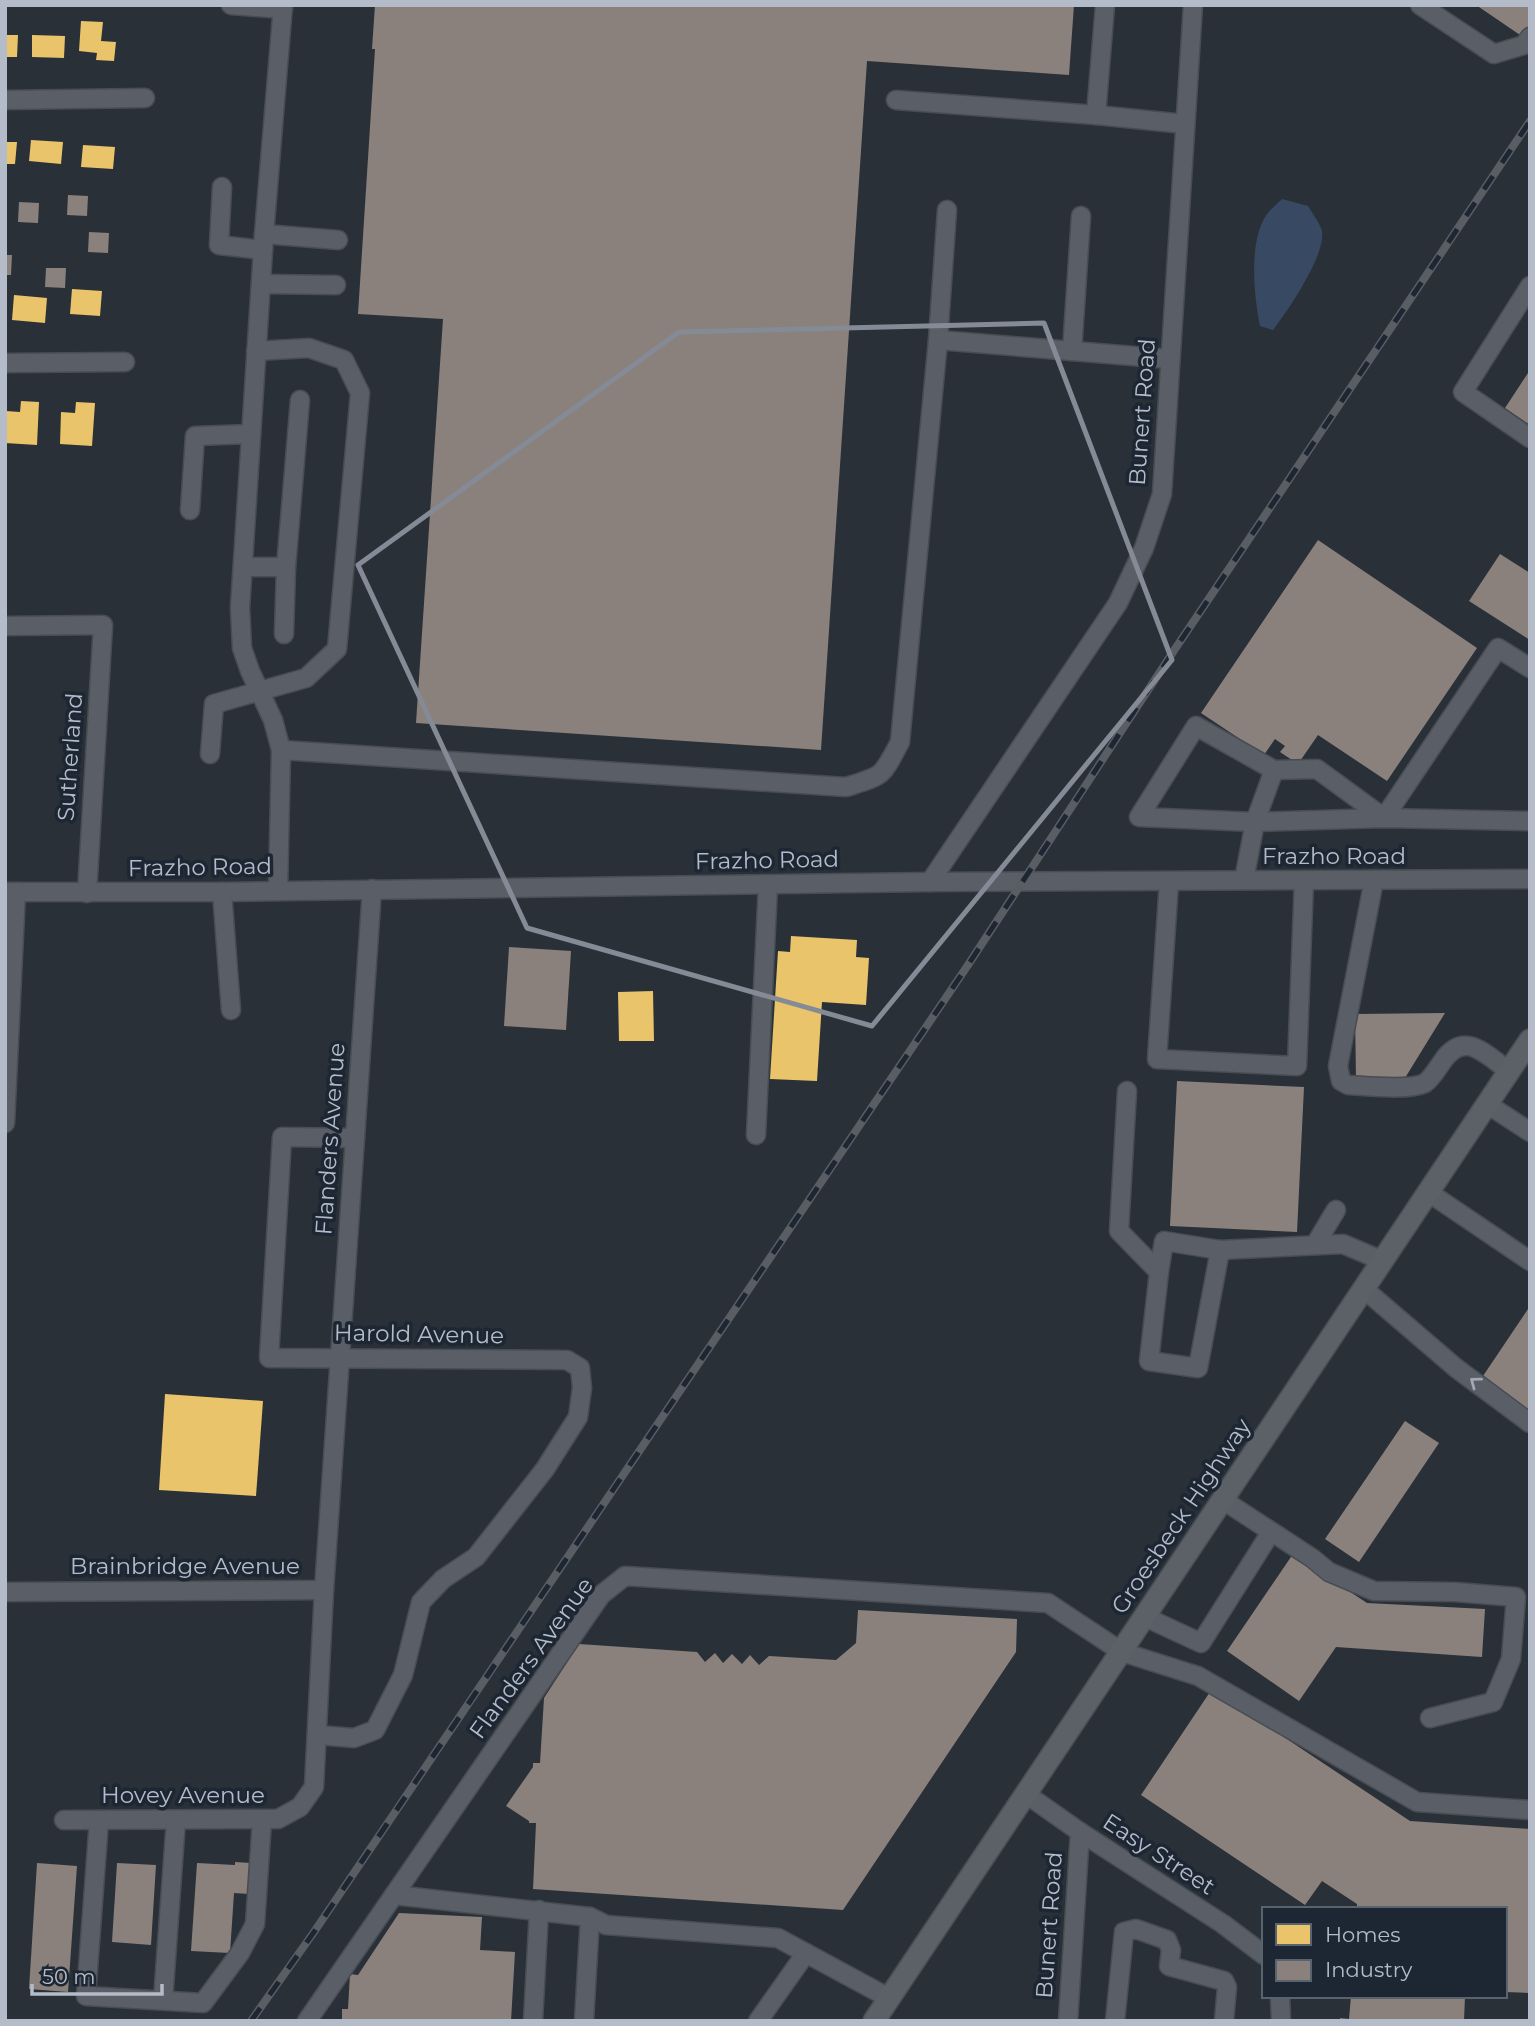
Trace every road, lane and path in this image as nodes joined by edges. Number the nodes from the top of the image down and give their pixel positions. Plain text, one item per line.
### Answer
1 (231, 5) edge
2 (1105, 5) edge
3 (1193, 5) edge
4 (1420, 5) edge
5 (283, 7) edge
6 (1530, 37) edge
7 (145, 98) dead end
8 (5, 100) edge
9 (895, 100) dead end
10 (1096, 115) junction
11 (1185, 124) junction
12 (222, 187) dead end
13 (947, 210) dead end
14 (1081, 216) dead end
15 (338, 240) dead end
16 (264, 242) junction
17 (261, 284) junction
18 (336, 285) dead end
19 (1530, 286) edge
20 (938, 340) junction
21 (256, 351) junction
22 (1072, 351) junction
23 (1170, 359) junction
24 (125, 362) dead end
25 (5, 363) edge
26 (300, 400) dead end
27 (251, 434) junction
28 (1530, 438) edge
29 (190, 510) dead end
30 (243, 567) junction
31 (286, 567) junction
32 (5, 626) edge
33 (284, 634) dead end
34 (1530, 668) edge
35 (260, 690) junction
36 (281, 750) junction
37 (210, 754) dead end
38 (1274, 770) junction
39 (1384, 818) junction
40 (1530, 821) edge
41 (1255, 822) junction
42 (1244, 880) junction
43 (1304, 880) junction
44 (1374, 880) junction
45 (1530, 880) edge
46 (930, 882) junction
47 (1169, 882) junction
48 (768, 885) junction
49 (372, 889) junction
50 (278, 891) junction
51 (11, 892) edge
52 (222, 892) junction
53 (86, 893) junction
54 (231, 1010) dead end
55 (1530, 1040) edge
56 (1509, 1071) junction
57 (1127, 1091) dead end
58 (1487, 1104) junction
59 (5, 1123) edge
60 (1530, 1132) edge
61 (755, 1135) dead end
62 (355, 1138) junction
63 (1428, 1192) junction
64 (1336, 1210) dead end
65 (1315, 1245) junction
66 (1220, 1250) junction
67 (1529, 1260) edge
68 (1382, 1261) junction
69 (1159, 1272) junction
70 (1364, 1289) junction
71 (340, 1358) junction
72 (1530, 1423) edge
73 (1223, 1500) junction
74 (1272, 1532) junction
75 (324, 1590) junction
76 (5, 1592) edge
77 (1145, 1617) junction
78 (1122, 1651) junction
79 (1430, 1718) dead end
80 (318, 1735) junction
81 (1026, 1794) junction
82 (300, 1807) joint
83 (1530, 1810) edge
84 (64, 1819) dead end
85 (99, 1820) junction
86 (176, 1820) junction
87 (262, 1820) junction
88 (1080, 1832) junction
89 (394, 1895) junction
90 (539, 1910) junction
91 (590, 1917) junction
92 (806, 1953) junction
93 (1262, 1953) edge
94 (889, 1998) junction
95 (1280, 1998) edge
96 (163, 2000) junction
97 (307, 2021) edge
98 (533, 2021) edge
99 (584, 2021) edge
100 (758, 2021) edge
101 (874, 2021) edge
102 (1068, 2021) edge
103 (1115, 2021) edge
104 (1224, 2021) edge
105 (1281, 2021) edge

1 - 5 street
2 - 10 street
3 - 11 street, Bunert Road
4 - 6 street
5 - 16 street
7 - 8 street
9 - 10 street
10 - 11 street
11 - 23 street, Bunert Road
12 - 16 street
13 - 20 street
14 - 22 street
15 - 16 street
16 - 17 street
17 - 18 street
17 - 21 street
19 - 28 street
20 - 22 street
20 - 36 street
21 - 27 street
21 - 35 street
22 - 23 street
23 - 46 street, Bunert Road
24 - 25 street
26 - 31 street
27 - 29 street
27 - 30 street
30 - 31 street
30 - 35 street
31 - 33 street
32 - 53 street, Sutherland
34 - 39 street
35 - 36 street
35 - 37 street
36 - 50 street
38 - 39 street
38 - 41 street
38 - 41 street
39 - 40 street
39 - 41 street
41 - 42 street
42 - 43 street, Frazho Road
42 - 47 street, Frazho Road
43 - 44 street, Frazho Road
43 - 47 street
44 - 45 street, Frazho Road
44 - 56 street
46 - 47 street, Frazho Road
46 - 48 street, Frazho Road
48 - 49 street, Frazho Road
48 - 61 street
49 - 50 street, Frazho Road
49 - 62 street, Flanders Avenue
50 - 52 street, Frazho Road
51 - 53 street, Frazho Road
51 - 59 street
52 - 53 street, Frazho Road
52 - 54 street
55 - 56 main road, Groesbeck Highway
56 - 58 main road, Groesbeck Highway
57 - 69 street
58 - 60 street
58 - 63 main road, Groesbeck Highway
62 - 71 street, Flanders Avenue
62 - 71 street, Harold Avenue
63 - 67 street
63 - 68 main road, Groesbeck Highway
64 - 65 street
65 - 66 street
65 - 68 street
66 - 69 street
66 - 69 street
68 - 70 main road, Groesbeck Highway
72 -> 70 street
70 - 73 main road, Groesbeck Highway
71 - 75 street, Flanders Avenue
71 - 80 street, Harold Avenue
73 - 74 street
73 - 77 main road, Groesbeck Highway
74 - 77 street
74 - 79 street
75 - 76 street, Brainbridge Avenue
75 - 80 street, Flanders Avenue
77 - 78 main road, Groesbeck Highway
78 - 81 main road, Groesbeck Highway
78 - 83 street, Flanders Avenue
78 - 89 street, Flanders Avenue
80 - 82 street, Flanders Avenue
81 - 88 street, Easy Street
81 - 94 main road, Groesbeck Highway
82 - 87 street, Hovey Avenue
84 - 85 street, Hovey Avenue
85 - 86 street, Hovey Avenue
85 - 96 street
86 - 87 street, Hovey Avenue
86 - 96 street
87 - 96 street
88 - 93 street, Easy Street
88 - 102 street, Bunert Road
89 - 90 street
89 - 97 street, Flanders Avenue
90 - 91 street
90 - 98 street
91 - 92 street
91 - 99 street
92 - 94 street
92 - 100 street
94 - 101 main road, Groesbeck Highway
95 - 105 street
103 - 104 street

